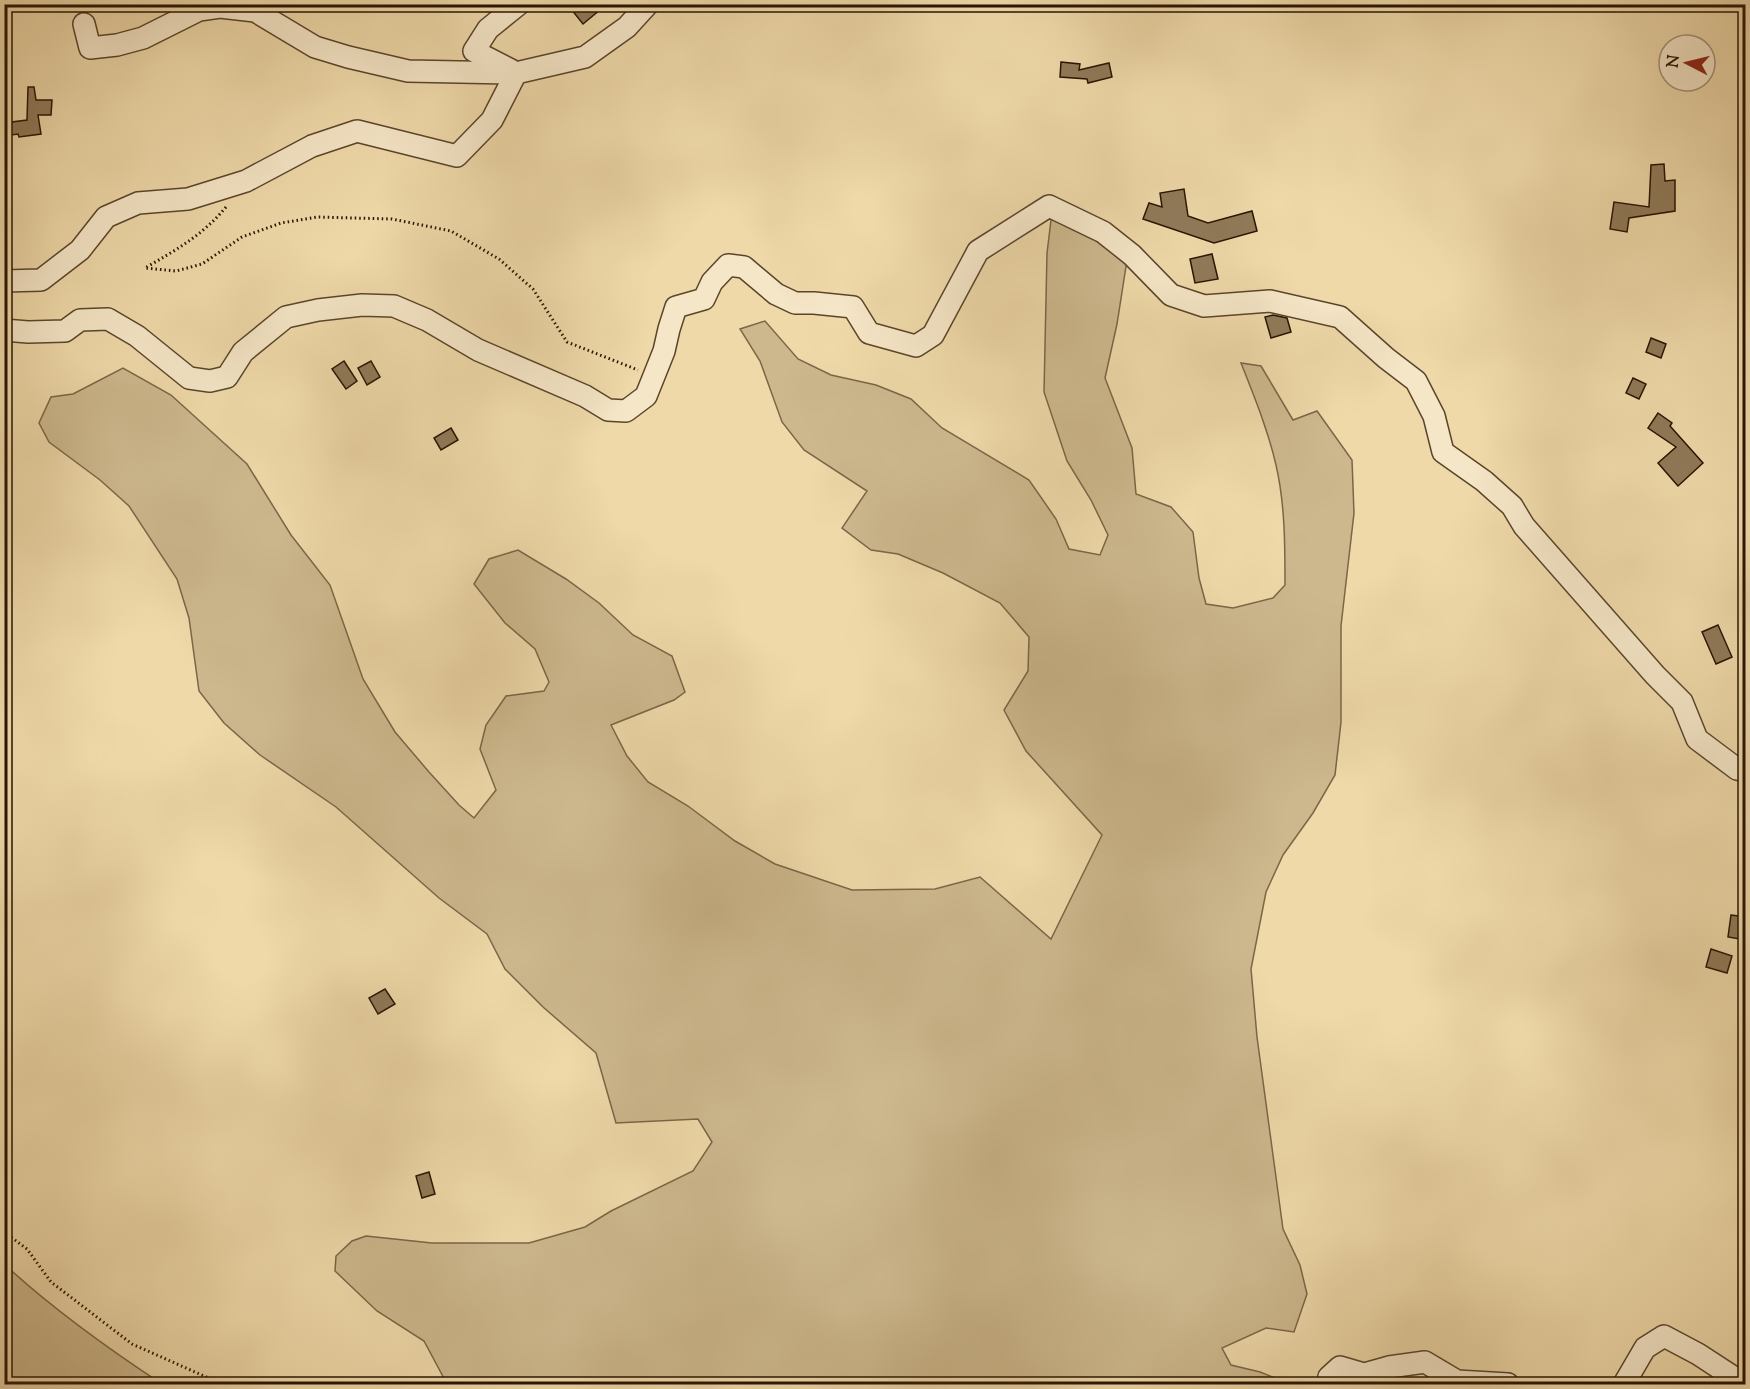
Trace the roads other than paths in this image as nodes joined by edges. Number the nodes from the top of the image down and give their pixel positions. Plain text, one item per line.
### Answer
1 (519, 4) edge
2 (648, 4) edge
3 (84, 24) dead end
4 (516, 73) junction
5 (4, 281) edge
6 (4, 330) edge
7 (1746, 771) edge
8 (1332, 1384) edge
9 (1508, 1384) edge
10 (1624, 1384) edge
11 (1744, 1384) edge

1 - 4 street
2 - 4 street
3 - 4 street
4 - 5 street
6 - 7 street
8 - 9 street
10 - 11 street

